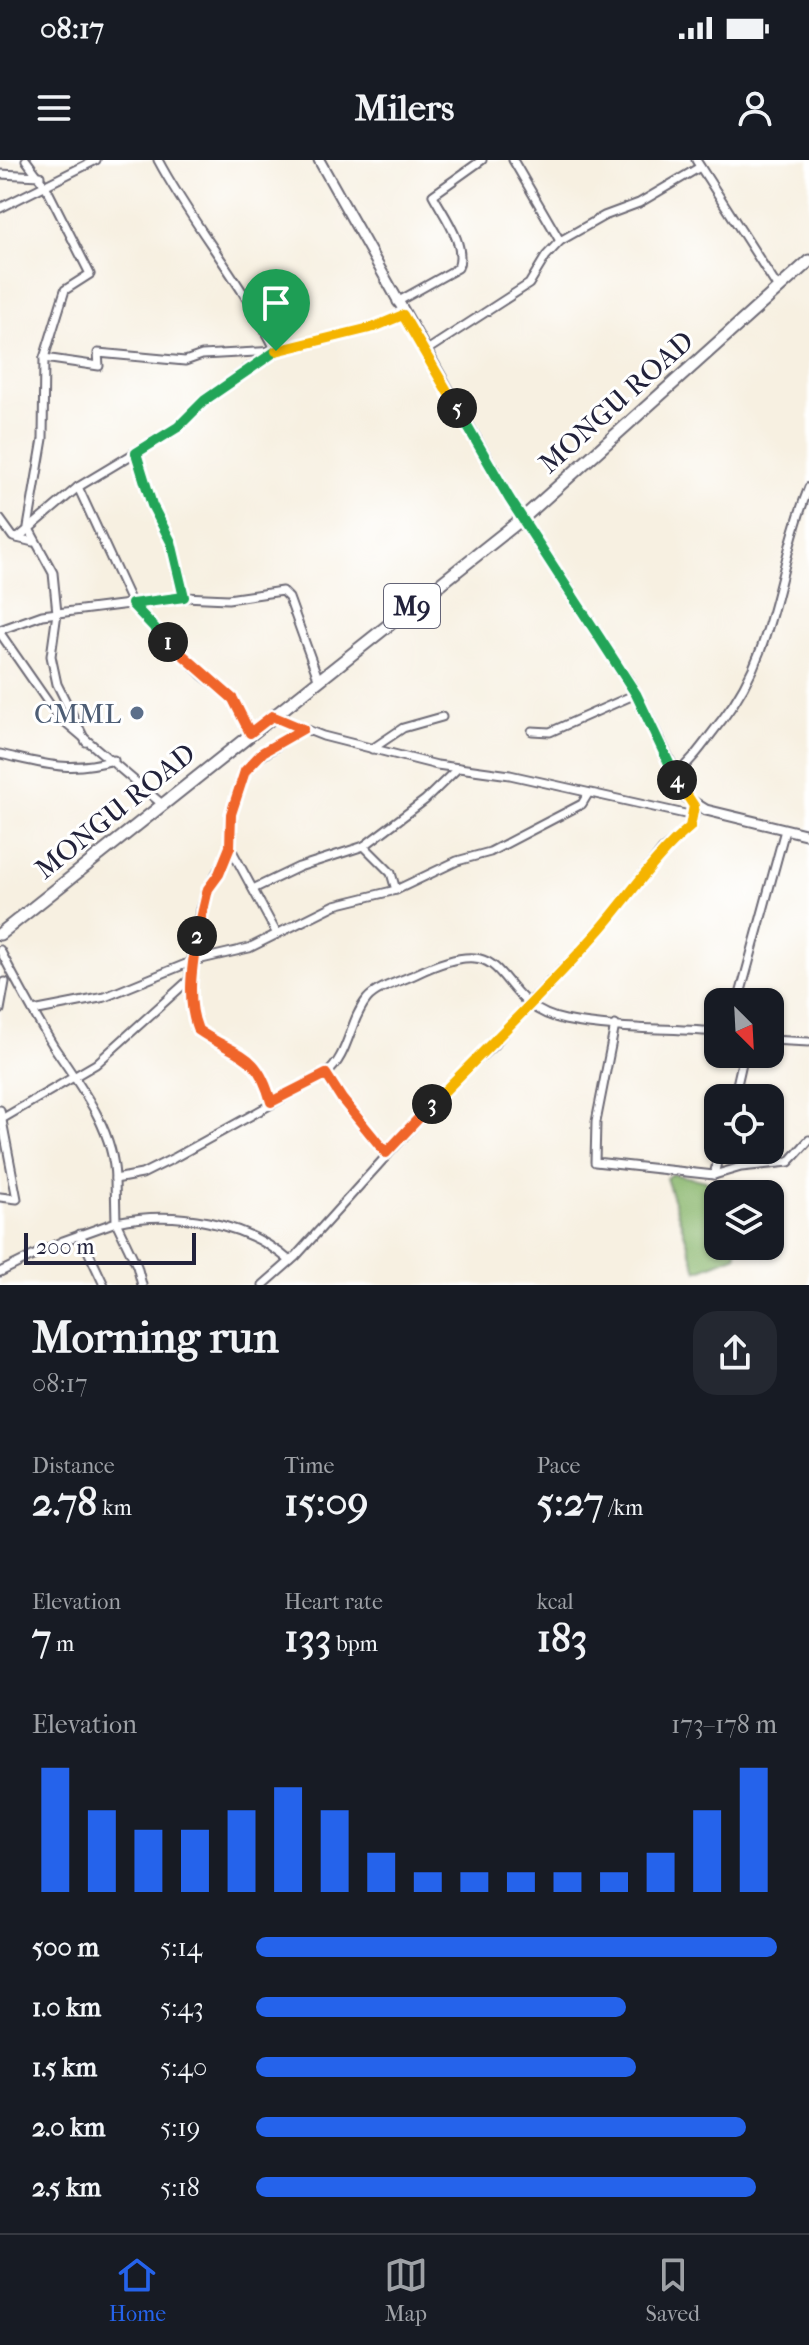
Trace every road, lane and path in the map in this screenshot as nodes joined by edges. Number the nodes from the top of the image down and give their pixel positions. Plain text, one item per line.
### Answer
1 (26, 160) edge
2 (96, 160) edge
3 (158, 160) edge
4 (319, 160) edge
5 (482, 160) edge
6 (513, 160) edge
7 (698, 164) edge
8 (0, 174) edge
9 (40, 176) junction
10 (46, 187) junction
11 (0, 208) edge
12 (560, 241) junction
13 (809, 261) edge
14 (778, 288) junction
15 (397, 302) junction
16 (403, 315) junction
17 (273, 351) junction
18 (424, 352) junction
19 (44, 358) junction
20 (136, 453) junction
21 (78, 487) junction
22 (809, 487) edge
23 (0, 519) edge
24 (522, 519) junction
25 (28, 527) junction
26 (18, 538) junction
27 (33, 542) junction
28 (184, 597) junction
29 (132, 604) junction
30 (57, 613) junction
31 (0, 632) edge
32 (319, 681) junction
33 (57, 684) junction
34 (36, 686) junction
35 (636, 694) junction
36 (272, 716) junction
37 (442, 717) dead end
38 (303, 729) junction
39 (532, 731) dead end
40 (250, 733) junction
41 (86, 742) junction
42 (372, 749) junction
43 (0, 754) edge
44 (114, 760) junction
45 (458, 768) junction
46 (675, 775) junction
47 (588, 794) junction
48 (162, 804) junction
49 (694, 811) junction
50 (785, 830) junction
51 (809, 835) edge
52 (364, 846) junction
53 (230, 847) junction
54 (253, 889) junction
55 (396, 890) junction
56 (0, 934) edge
57 (277, 934) junction
58 (0, 950) edge
59 (193, 961) junction
60 (12, 972) junction
61 (191, 978) junction
62 (3, 985) edge
63 (742, 988) edge
64 (528, 1004) junction
65 (0, 1010) edge
66 (33, 1011) junction
67 (615, 1025) junction
68 (704, 1031) edge
69 (784, 1041) edge
70 (809, 1042) edge
71 (326, 1074) junction
72 (77, 1077) junction
73 (271, 1102) junction
74 (1, 1116) edge
75 (809, 1140) edge
76 (386, 1153) junction
77 (717, 1164) edge
78 (714, 1175) junction
79 (115, 1179) junction
80 (0, 1197) edge
81 (116, 1222) junction
82 (80, 1234) junction
83 (290, 1261) junction
84 (0, 1272) edge
85 (104, 1285) edge
86 (142, 1285) edge
87 (263, 1285) edge

1 - 9 street
2 - 10 street
3 - 17 street
4 - 15 main road
5 - 15 street
6 - 12 street
7 - 12 street
7 - 14 street
8 - 9 street
9 - 10 street
10 - 11 street
10 - 19 street
12 - 18 street
13 - 14 main road, MONGU ROAD / M9
14 - 24 main road, MONGU ROAD / M9
15 - 16 main road
16 - 17 street
16 - 18 main road
17 - 19 street
17 - 20 street
18 - 24 main road
19 - 25 street
20 - 21 street
20 - 28 street
21 - 25 street
21 - 29 street
22 - 46 street
23 - 26 street
24 - 32 main road, MONGU ROAD / M9
24 - 35 main road
25 - 26 street
25 - 27 street
26 - 27 street
27 - 30 street
28 - 29 street
28 - 32 street
29 - 30 street
29 - 40 street
30 - 31 street
30 - 33 street
31 - 34 street
32 - 36 main road, MONGU ROAD / M9
33 - 34 street
33 - 41 street
34 - 41 street
35 - 39 street
35 - 46 main road
36 - 38 street
36 - 40 main road, MONGU ROAD / M9
37 - 42 street
38 - 42 street
38 - 53 street
40 - 48 main road, MONGU ROAD / M9
41 - 44 street
42 - 45 street
43 - 44 street
44 - 48 street
45 - 47 street
45 - 52 street
46 - 49 main road
47 - 49 street
47 - 55 street
48 - 56 main road, MONGU ROAD / M9
49 - 50 main road
49 - 64 street
50 - 51 main road
50 - 63 street
52 - 54 street
52 - 55 street
53 - 54 street
53 - 59 street
54 - 57 street
55 - 57 street
57 - 59 street
58 - 60 street
59 - 61 street
59 - 66 street
60 - 62 street
60 - 66 street
61 - 72 street
61 - 73 street
62 - 65 street
64 - 67 street
64 - 71 street
64 - 76 street
66 - 72 street
67 - 68 street
67 - 78 street
69 - 70 street
71 - 73 street
71 - 76 street
72 - 74 street
72 - 79 street
73 - 79 street
74 - 80 street
75 - 78 street
76 - 83 street
77 - 78 street
79 - 81 street
81 - 82 street
81 - 83 street
81 - 86 street
82 - 84 street
82 - 85 street
83 - 87 street

